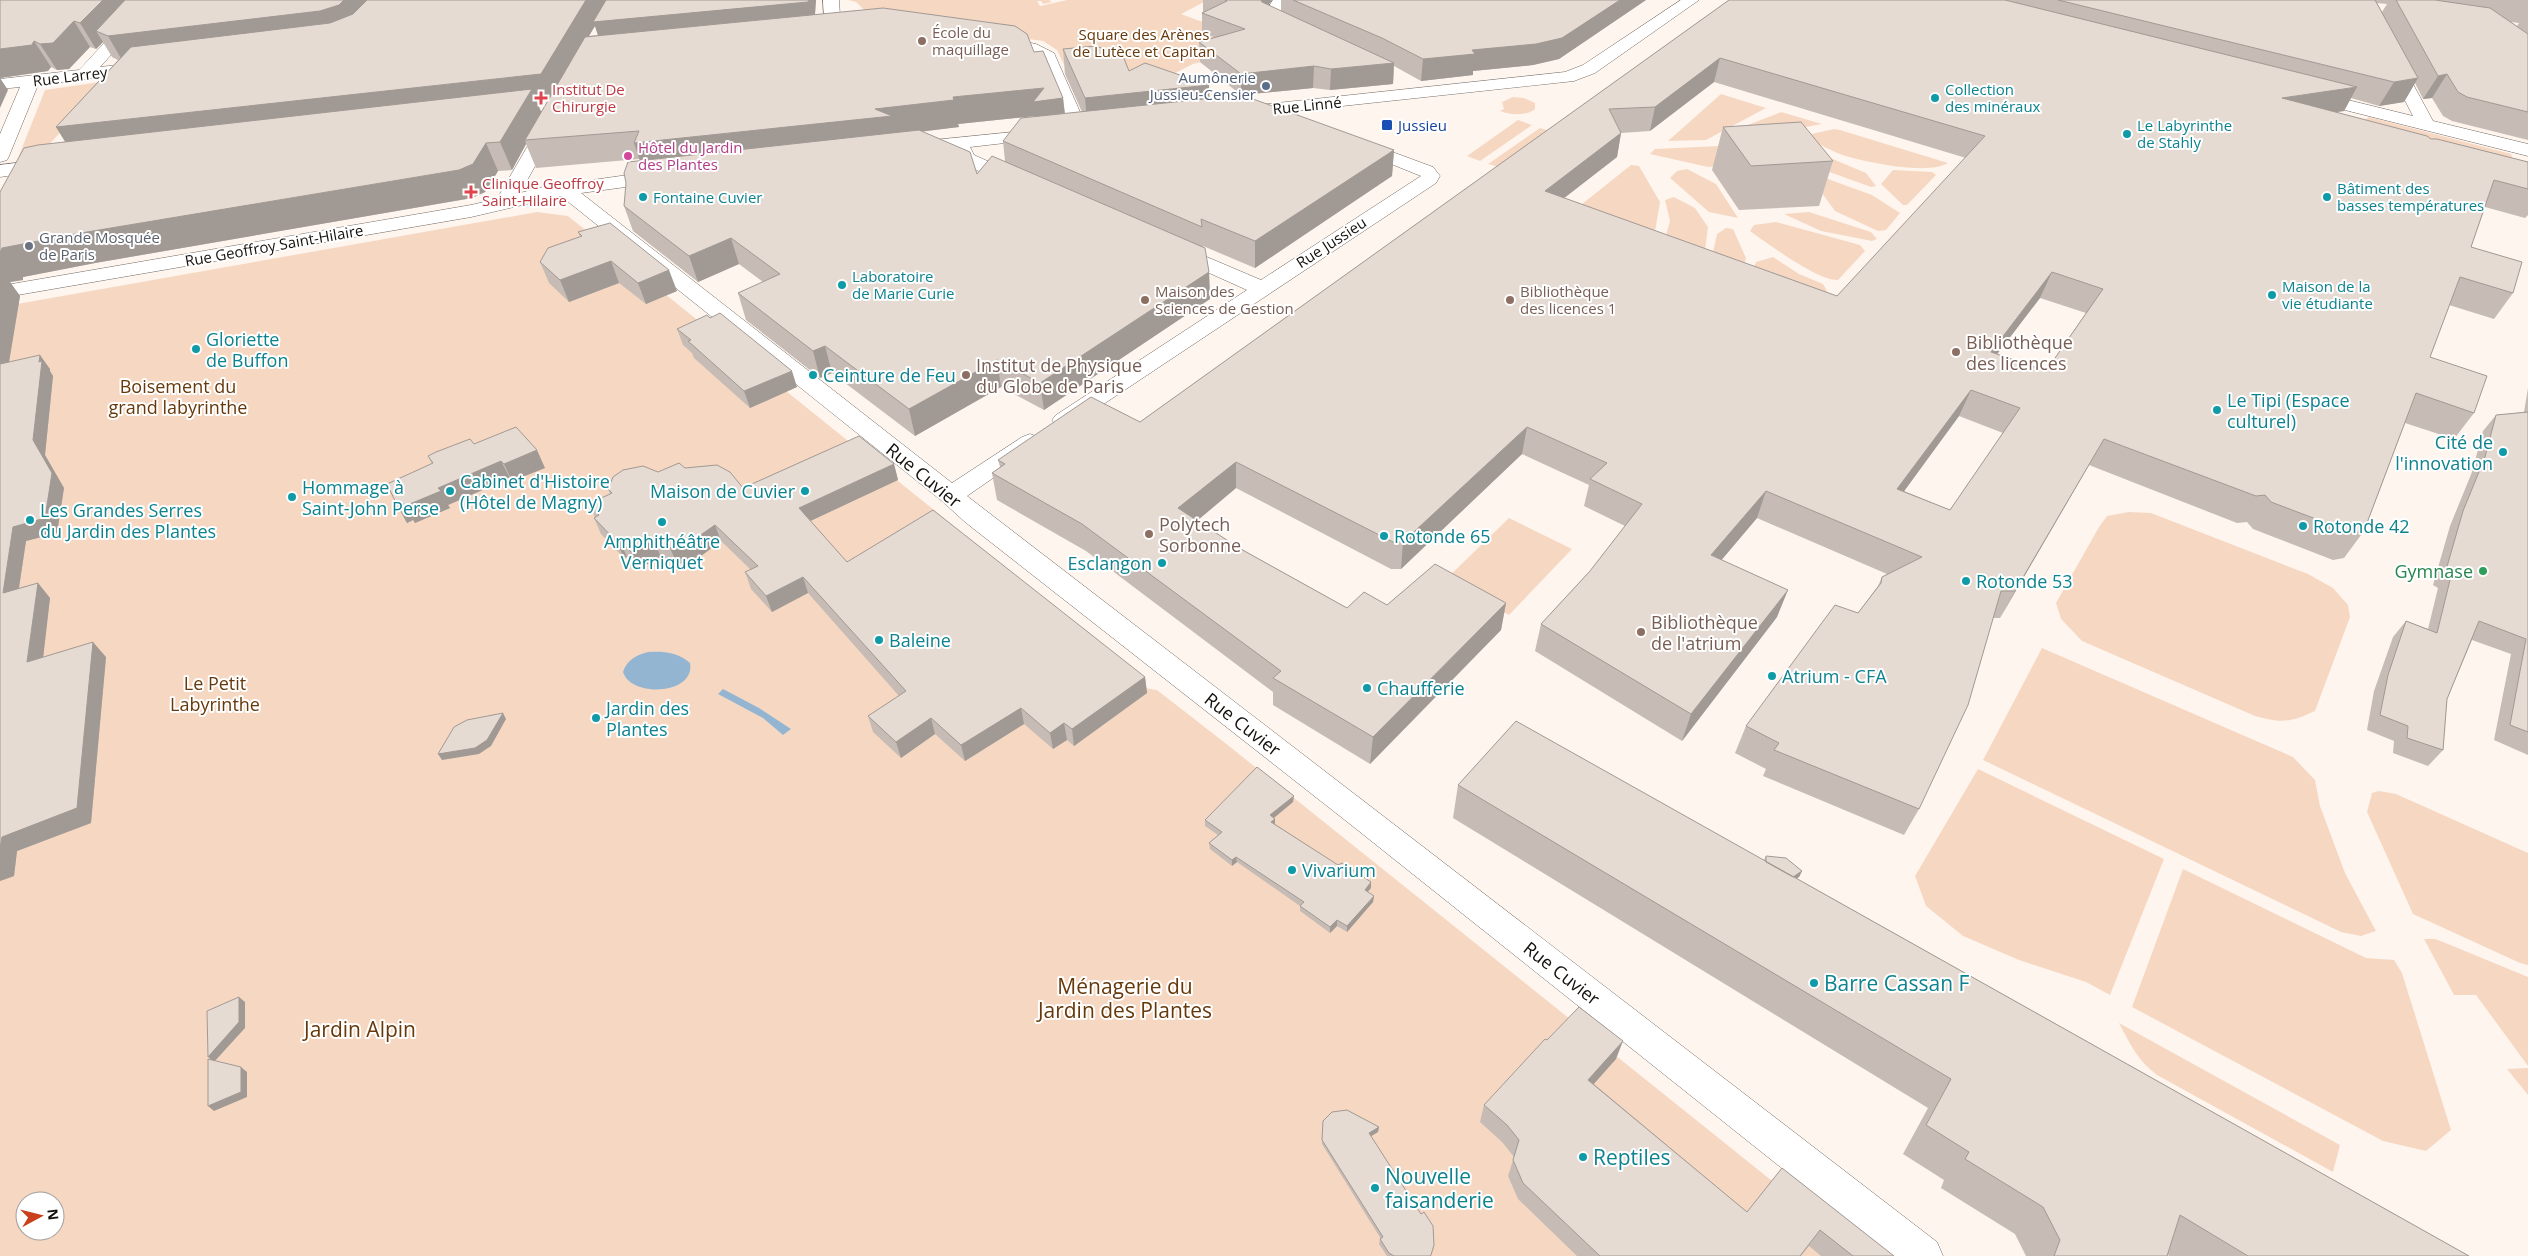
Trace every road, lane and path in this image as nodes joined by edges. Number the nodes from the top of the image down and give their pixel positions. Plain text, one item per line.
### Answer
1 (152, 0) edge
2 (831, 0) edge
3 (1281, 0) edge
4 (1691, 0) edge
5 (851, 30) edge
6 (833, 32) junction
7 (815, 34) edge
8 (1304, 34) edge
9 (982, 40) edge
10 (2387, 49) edge
11 (162, 65) edge
12 (135, 68) junction
13 (84, 74) junction
14 (1398, 78) edge
15 (31, 81) junction
16 (0, 84) edge
17 (120, 85) edge
18 (2300, 92) edge
19 (1428, 93) junction
20 (550, 108) edge
21 (1267, 109) junction
22 (1220, 114) edge
23 (1307, 124) edge
24 (2426, 124) junction
25 (1098, 128) edge
26 (1079, 130) junction
27 (1344, 138) edge
28 (959, 143) junction
29 (900, 150) edge
30 (2528, 150) edge
31 (0, 156) edge
32 (57, 161) edge
33 (0, 171) edge
34 (683, 174) edge
35 (1031, 187) edge
36 (565, 190) junction
37 (511, 201) junction
38 (1158, 243) edge
39 (1261, 288) junction
40 (0, 292) edge
41 (951, 495) junction
42 (1923, 1256) edge

1 - 13 street
2 - 6 street
3 - 8 street
4 - 19 street, Rue Linné
5 - 6 street
6 - 7 street
9 - 26 street
10 - 24 street
11 - 12 street, Rue Larrey
12 - 13 street, Rue Larrey
12 - 17 street
13 - 15 street, Rue Larrey
14 - 19 street
15 - 16 street, Rue Larrey
15 - 31 street
18 - 24 street
19 - 21 street, Rue Linné
20 - 37 street
21 - 22 street, Rue Linné
21 - 23 street
24 - 30 street
25 - 26 street
26 - 28 street
27 - 39 street, Rue Jussieu
28 - 29 street
28 - 35 street
32 - 33 street
34 - 36 street
36 - 37 street
36 - 41 street, Rue Cuvier
37 - 40 street, Rue Geoffroy Saint-Hilaire
38 - 39 street
39 - 41 street, Rue Jussieu
41 - 42 street, Rue Cuvier

